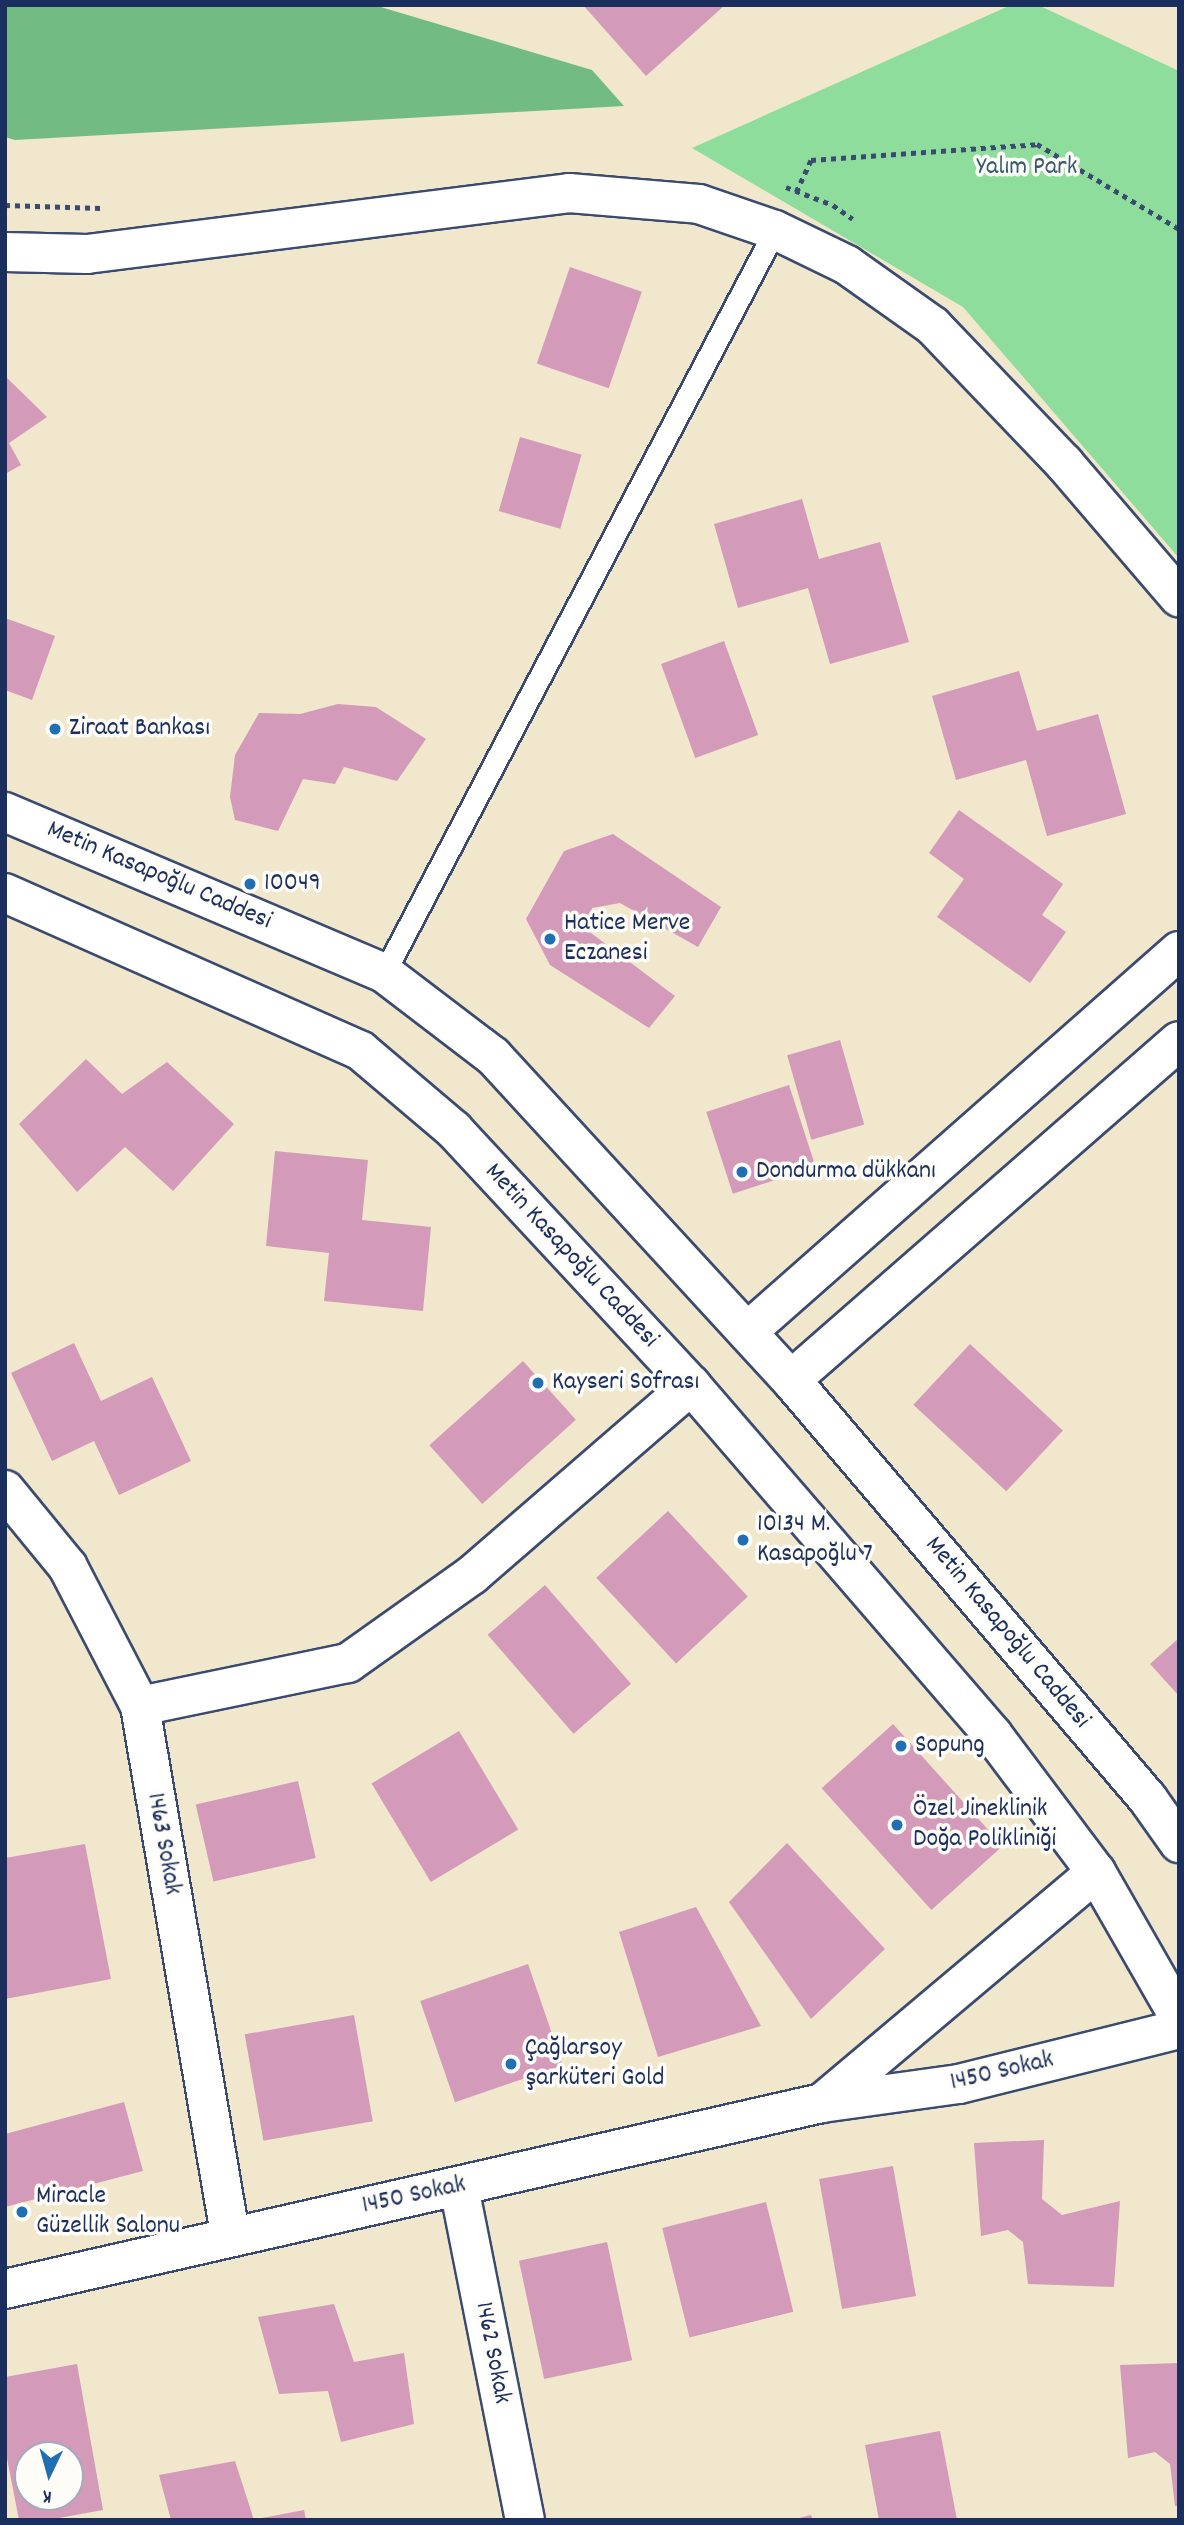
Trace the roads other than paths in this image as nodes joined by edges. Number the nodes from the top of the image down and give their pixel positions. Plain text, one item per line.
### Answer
1 (775, 230) junction
2 (5, 252) edge
3 (1179, 597) edge
4 (5, 812) edge
5 (5, 893) edge
6 (1179, 951) edge
7 (384, 973) junction
8 (1179, 1041) edge
9 (747, 1332) junction
10 (791, 1380) junction
11 (691, 1385) junction
12 (5, 1490) edge
13 (140, 1706) junction
14 (1179, 1843) edge
15 (1096, 1872) junction
16 (1179, 2017) edge
17 (1179, 2029) edge
18 (822, 2103) junction
19 (459, 2187) junction
20 (230, 2234) junction
21 (5, 2289) edge
22 (525, 2520) edge

1 - 2 street
1 - 3 street
1 - 7 lane
4 - 7 street, Metin Kasapoğlu Caddesi
5 - 11 street, Metin Kasapoğlu Caddesi
6 - 9 street
7 - 9 street, Metin Kasapoğlu Caddesi
8 - 10 street
9 - 10 street, Metin Kasapoğlu Caddesi
10 - 14 street, Metin Kasapoğlu Caddesi
11 - 13 street
11 - 15 street, Metin Kasapoğlu Caddesi
12 - 13 street, 1463 Sokak
13 - 20 street, 1463 Sokak
15 - 16 street, Metin Kasapoğlu Caddesi
15 - 18 street, 1450 Sokak
17 - 18 street, 1450 Sokak
18 - 19 street, 1450 Sokak
19 - 20 street, 1450 Sokak
19 - 22 street, 1462 Sokak
20 - 21 street, 1450 Sokak

